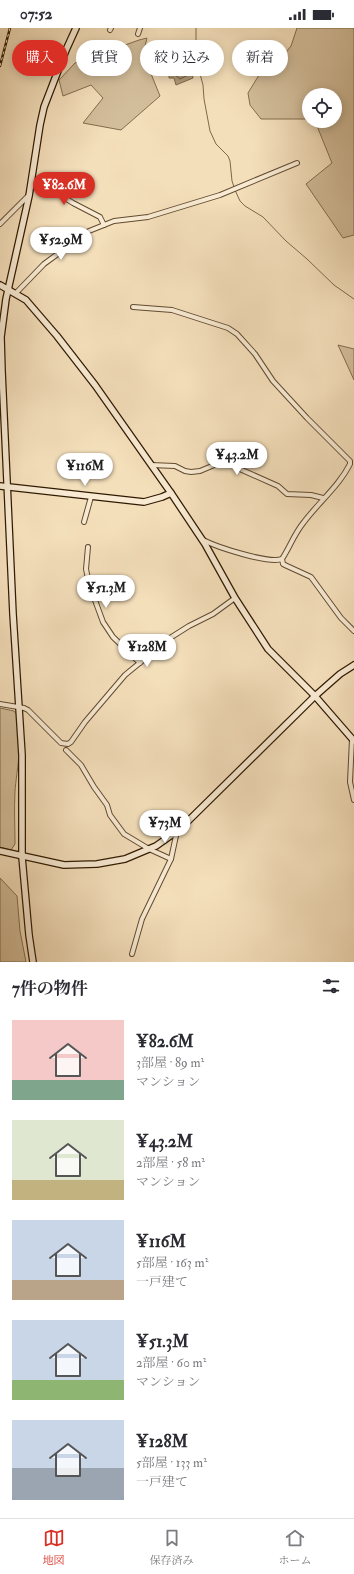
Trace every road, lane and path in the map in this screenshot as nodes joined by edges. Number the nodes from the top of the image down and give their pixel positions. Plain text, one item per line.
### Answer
1 (76, 28) edge
2 (140, 28) edge
3 (138, 34) dead end
4 (297, 164) dead end
5 (31, 180) junction
6 (29, 196) junction
7 (0, 224) edge
8 (104, 225) junction
9 (0, 285) edge
10 (7, 289) junction
11 (16, 293) junction
12 (133, 307) dead end
13 (0, 355) edge
14 (150, 465) junction
15 (0, 486) edge
16 (8, 487) junction
17 (171, 493) junction
18 (91, 497) junction
19 (323, 498) junction
20 (84, 522) dead end
21 (202, 540) junction
22 (88, 547) dead end
23 (282, 559) junction
24 (235, 598) junction
25 (354, 631) edge
26 (140, 663) junction
27 (354, 665) edge
28 (315, 696) junction
29 (0, 704) edge
30 (20, 708) junction
31 (353, 740) edge
32 (66, 750) dead end
33 (354, 800) edge
34 (177, 831) junction
35 (149, 849) junction
36 (0, 851) edge
37 (22, 857) junction
38 (171, 859) junction
39 (132, 954) dead end
40 (33, 962) edge

1 - 5 street
2 - 3 street
4 - 8 street
5 - 6 street
5 - 8 street
6 - 7 street
6 - 10 street
8 - 11 street
9 - 10 street
10 - 11 street
10 - 13 street
11 - 14 street
12 - 19 street
13 - 16 street
14 - 17 street
14 - 19 street
15 - 16 street
16 - 18 street
16 - 30 street
17 - 18 street
17 - 21 street
18 - 20 street
19 - 23 street
21 - 23 street
21 - 24 street
22 - 26 street
23 - 25 street
24 - 26 street
24 - 28 street
26 - 30 street
27 - 28 street
28 - 31 street
28 - 34 street
29 - 30 street
30 - 37 street
31 - 33 street
32 - 35 street
34 - 35 street
34 - 38 street
35 - 37 street
35 - 38 street
36 - 37 street
37 - 40 street
38 - 39 street

